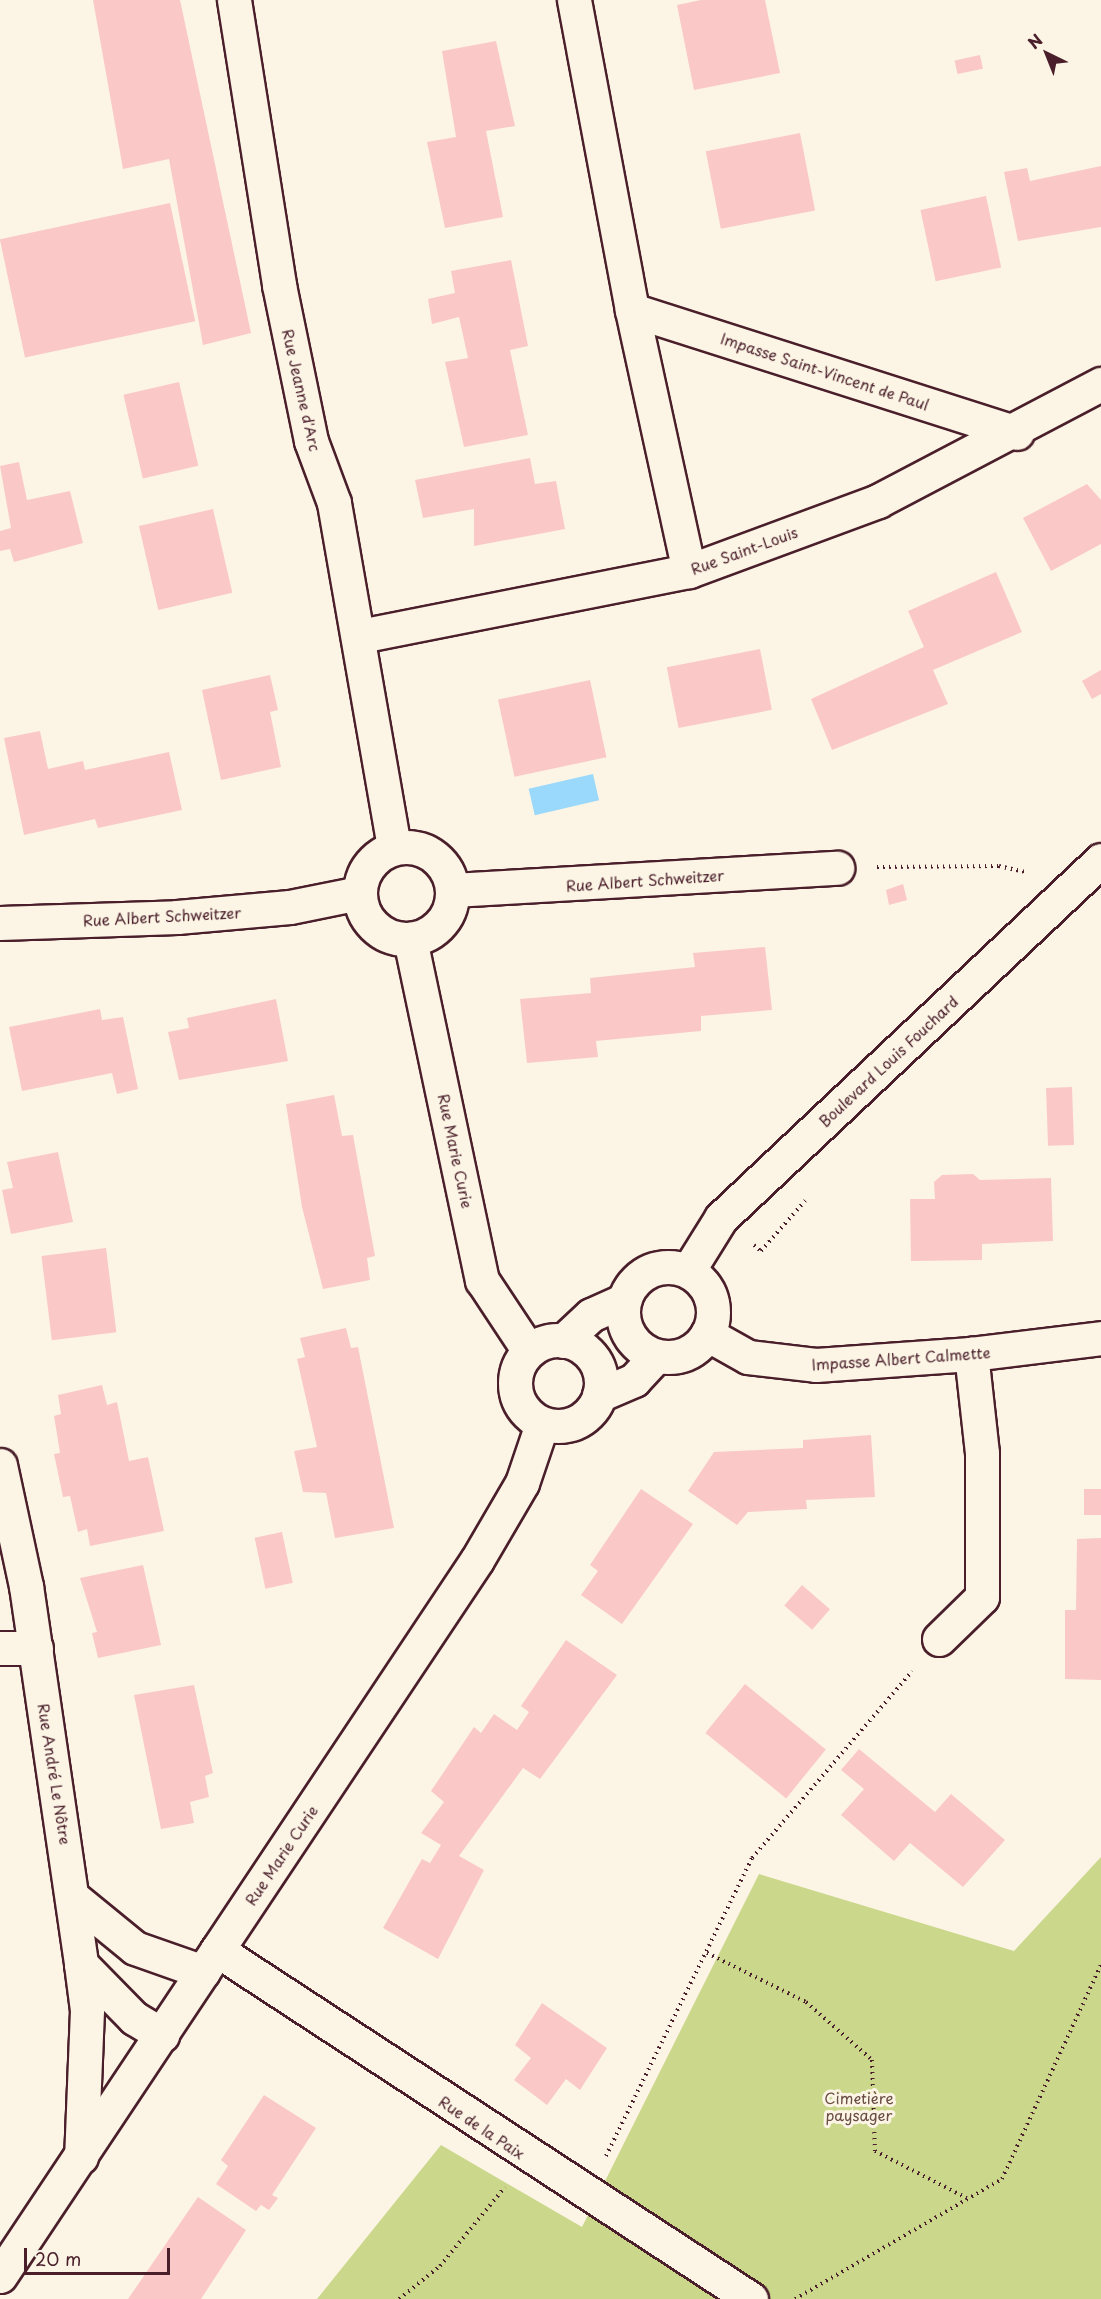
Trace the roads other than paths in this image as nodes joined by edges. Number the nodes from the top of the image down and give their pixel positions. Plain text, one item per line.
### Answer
1 (234, 0) edge
2 (574, 0) edge
3 (632, 310) junction
4 (1101, 384) edge
5 (1017, 433) junction
6 (689, 570) junction
7 (360, 636) junction
8 (394, 848) junction
9 (1101, 860) edge
10 (837, 868) road end
11 (452, 890) junction
12 (359, 892) junction
13 (0, 923) edge
14 (410, 939) junction
15 (687, 1270) junction
16 (624, 1300) junction
17 (707, 1334) junction
18 (1101, 1338) edge
19 (563, 1341) junction
20 (529, 1351) junction
21 (971, 1354) junction
22 (657, 1356) junction
23 (599, 1395) junction
24 (542, 1424) junction
25 (0, 1465) edge
26 (13, 1583) edge
27 (939, 1639) road end
28 (0, 1648) edge
29 (36, 1648) junction
30 (75, 1899) junction
31 (210, 1961) junction
32 (81, 1964) junction
33 (162, 2035) junction
34 (81, 2157) junction
35 (0, 2276) edge
36 (751, 2299) edge

1 - 7 street, Rue Jeanne d'Arc
2 - 3 street
3 - 5 street, Impasse Saint-Vincent de Paul
3 - 6 street
4 - 5 street, Rue Saint-Louis
5 - 6 street, Rue Saint-Louis
6 - 7 street, Rue Saint-Louis
7 - 8 street, Rue Jeanne d'Arc
8 - 11 street
8 - 12 street
9 - 15 street, Boulevard Louis Fouchard
10 - 11 street, Rue Albert Schweitzer
11 - 14 street
12 - 13 street, Rue Albert Schweitzer
12 - 14 street
14 - 20 street, Rue Marie Curie
15 - 16 street
15 - 17 street
16 - 19 street
16 - 22 street
17 - 21 street, Impasse Albert Calmette
17 - 22 street
18 - 21 street, Impasse Albert Calmette
19 - 20 street
19 - 23 street
20 - 24 street
21 - 27 street
22 - 23 street
23 - 24 street
24 - 31 street, Rue Marie Curie
25 - 26 street, Rue André Le Nôtre
26 - 29 street, Rue André Le Nôtre
28 - 29 street
29 - 30 street, Rue André Le Nôtre
30 - 31 street
30 - 32 street, Rue André Le Nôtre
31 - 33 street, Rue Marie Curie
31 - 36 street, Rue de la Paix
32 - 33 street
32 - 34 street, Rue André Le Nôtre
33 - 34 street, Rue Marie Curie
34 - 35 street, Rue Marie Curie

